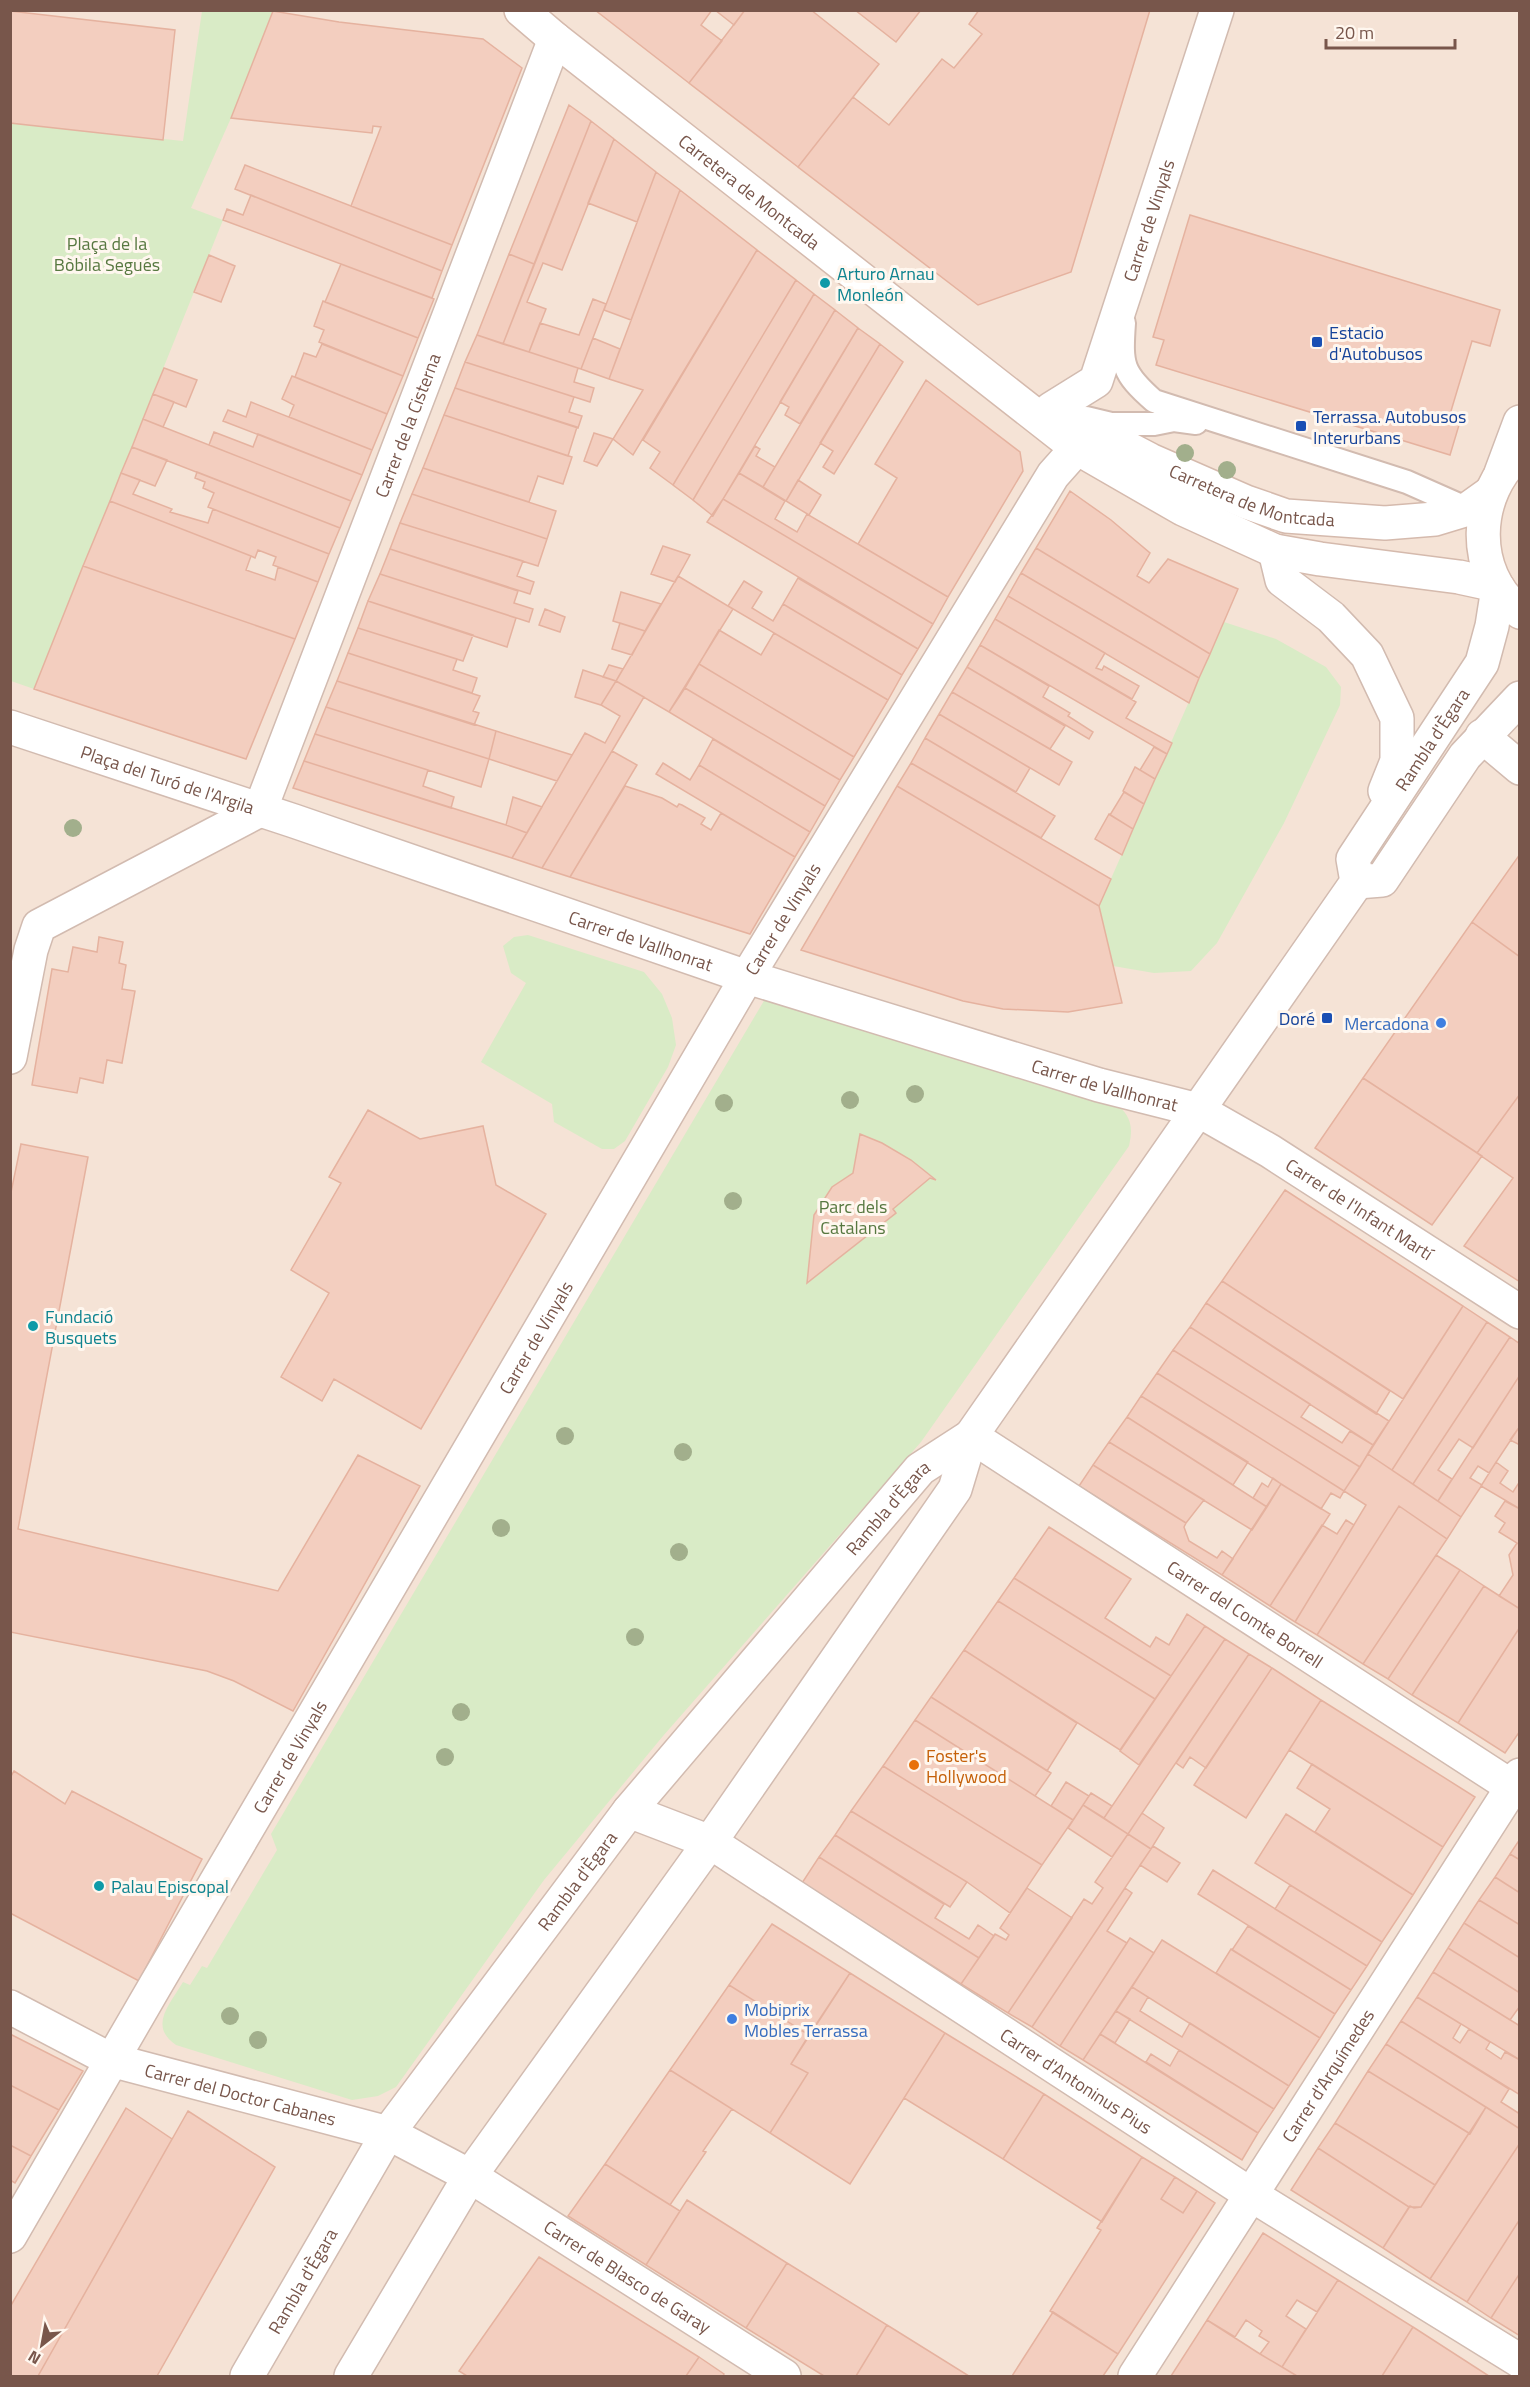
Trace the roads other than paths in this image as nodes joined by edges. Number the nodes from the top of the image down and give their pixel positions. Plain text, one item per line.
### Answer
1 (521, 10) edge
2 (1217, 10) edge
3 (555, 39) junction
4 (1127, 283) junction
5 (1044, 412) junction
6 (1211, 420) junction
7 (1520, 422) edge
8 (1077, 448) junction
9 (1495, 482) edge
10 (1275, 551) junction
11 (1504, 595) edge
12 (1520, 698) edge
13 (10, 727) edge
14 (1482, 736) junction
15 (1520, 768) edge
16 (260, 810) junction
17 (1370, 832) junction
18 (1357, 882) junction
19 (747, 977) junction
20 (10, 1057) edge
21 (1198, 1110) junction
22 (1520, 1312) edge
23 (970, 1436) junction
24 (1517, 1784) edge
25 (629, 1811) junction
26 (710, 1842) junction
27 (10, 2007) edge
28 (111, 2060) junction
29 (388, 2133) junction
30 (470, 2176) junction
31 (1250, 2194) junction
32 (10, 2236) edge
33 (1520, 2361) edge
34 (247, 2376) edge
35 (351, 2376) edge
36 (784, 2376) edge
37 (1135, 2376) edge

1 - 3 street, Carretera de Montcada
2 - 4 street, Carrer de Vinyals
3 - 5 street, Carretera de Montcada
3 - 16 street, Carrer de la Cisterna
4 - 5 street, Carrer de Vinyals
4 - 6 lane, Carretera de Montcada
5 - 6 lane, Carretera de Montcada
5 - 8 street, Carretera de Montcada
5 - 9 street, Carretera de Montcada
6 - 9 lane, Carretera de Montcada
7 - 9 street
8 - 10 street, Carretera de Montcada
8 - 19 street, Carrer de Vinyals
9 - 11 street
10 - 11 street, Carretera de Montcada
10 - 17 street
11 - 17 street, Rambla d'Ègara
12 - 14 street, Rambla d'Ègara
13 - 16 street, Plaça del Turó de l'Argila
14 - 15 street
14 - 18 street, Rambla d'Ègara
16 - 19 street, Carrer de Vallhonrat
16 - 20 street, Plaça del Turó de l'Argila
17 - 18 street, Rambla d'Ègara
18 - 21 street, Rambla d'Ègara
19 - 21 street, Carrer de Vallhonrat
19 - 28 street, Carrer de Vinyals
21 - 22 street, Carrer de l'Infant Martí
21 - 23 street, Rambla d'Ègara
23 - 24 street, Carrer del Comte Borrell
23 - 25 street, Rambla d'Ègara
23 - 26 street, Rambla d'Ègara
24 - 31 street, Carrer d'Arquímedes
25 - 26 street, Carrer d'Antoninus Pius
25 - 29 street, Rambla d'Ègara
26 - 30 street, Rambla d'Ègara
26 - 31 street, Carrer d'Antoninus Pius
27 - 28 street, Carrer del Doctor Cabanes
28 - 29 street, Carrer del Doctor Cabanes
28 - 32 street, Carrer de Vinyals
29 - 30 street, Carrer del Doctor Cabanes
29 - 34 street, Rambla d'Ègara
30 - 35 street, Rambla d'Ègara
30 - 36 street, Carrer de Blasco de Garay
31 - 33 street, Carrer d'Antoninus Pius
31 - 37 street, Carrer d'Arquímedes

